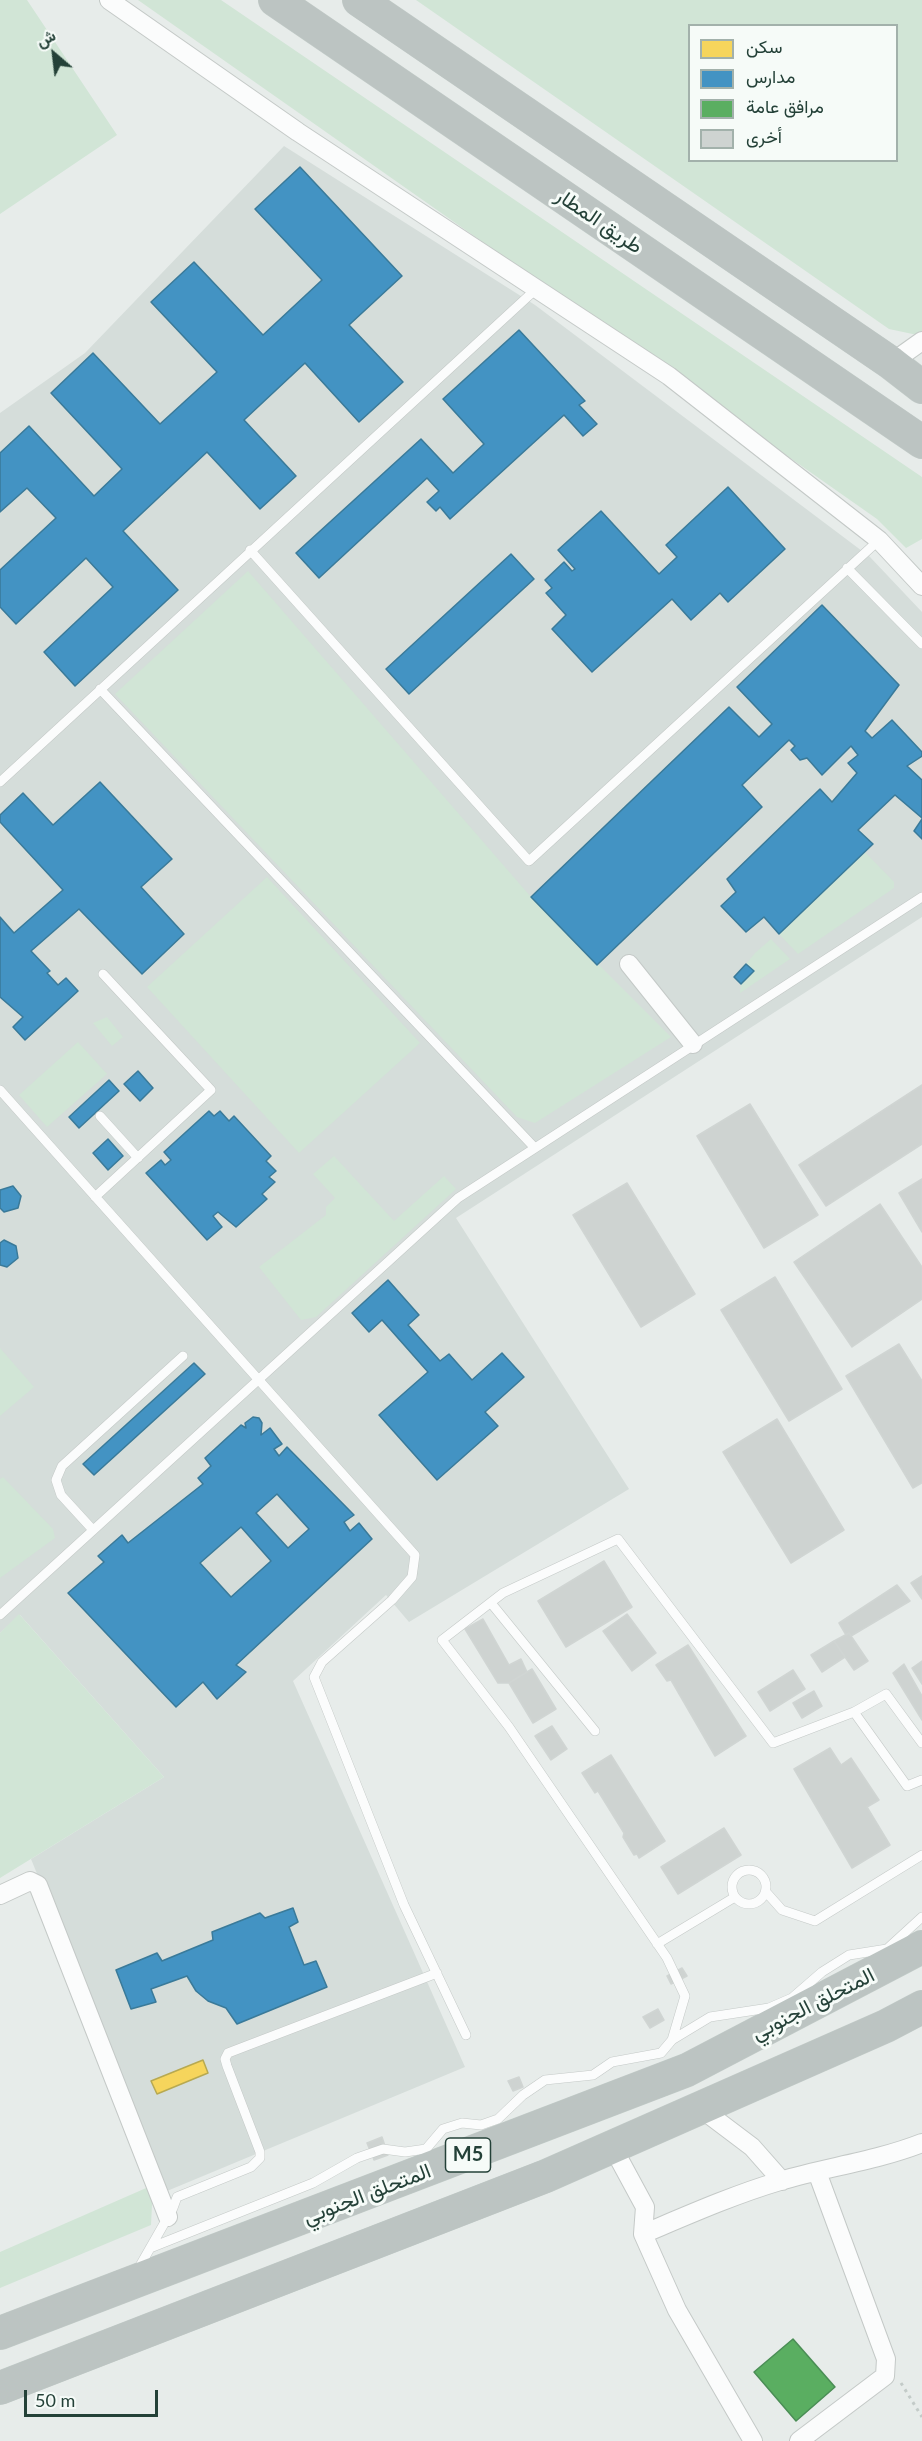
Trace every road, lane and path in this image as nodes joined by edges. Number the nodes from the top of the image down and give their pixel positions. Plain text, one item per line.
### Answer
1 (109, 0) edge
2 (275, 0) edge
3 (359, 0) edge
4 (535, 290) junction
5 (922, 341) edge
6 (891, 363) junction
7 (922, 387) edge
8 (922, 442) edge
9 (879, 540) junction
10 (250, 550) junction
11 (847, 568) junction
12 (922, 586) edge
13 (922, 644) edge
14 (100, 689) junction
15 (0, 782) edge
16 (922, 897) edge
17 (629, 964) dead end
18 (103, 974) dead end
19 (693, 1044) junction
20 (0, 1090) edge
21 (100, 1116) dead end
22 (534, 1147) junction
23 (138, 1158) junction
24 (95, 1197) junction
25 (183, 1356) dead end
26 (259, 1381) junction
27 (93, 1530) junction
28 (491, 1603) junction
29 (0, 1615) edge
30 (854, 1712) junction
31 (595, 1731) dead end
32 (922, 1743) edge
33 (922, 1780) edge
34 (922, 1855) edge
35 (766, 1892) junction
36 (0, 1895) edge
37 (735, 1897) junction
38 (922, 1917) edge
39 (657, 1944) junction
40 (922, 1947) edge
41 (437, 1973) junction
42 (922, 2007) edge
43 (922, 2018) edge
44 (886, 2026) junction
45 (466, 2035) dead end
46 (672, 2040) junction
47 (699, 2107) junction
48 (922, 2143) edge
49 (612, 2146) junction
50 (817, 2172) junction
51 (782, 2181) junction
52 (168, 2217) junction
53 (643, 2234) junction
54 (150, 2248) junction
55 (130, 2283) junction
56 (147, 2331) junction
57 (0, 2333) edge
58 (886, 2359) junction
59 (0, 2388) edge
60 (922, 2417) edge
61 (753, 2441) edge
62 (799, 2441) edge

1 - 4 street
2 - 8 highway, طريق المطار
3 - 6 highway
4 - 9 street
4 - 10 lane
5 - 6 street
6 - 7 highway
9 - 11 lane
9 - 12 street
10 - 11 lane
10 - 14 lane
11 - 13 lane
14 - 15 lane
14 - 22 lane
16 - 19 lane
17 - 19 street
18 - 23 lane
19 - 22 lane
20 - 24 lane
21 - 23 lane
22 - 26 lane
23 - 24 lane
24 - 26 lane
25 - 27 lane
26 - 27 lane
26 - 41 lane
27 - 29 lane
28 - 30 lane
28 - 31 lane
28 - 39 lane
30 - 32 lane
30 - 33 lane
34 - 35 lane
35 - 37 lane
35 - 37 lane
36 - 52 street
37 - 39 lane
38 - 46 lane
39 - 46 lane
40 - 55 highway, المتحلق الجنوبي / M5
41 - 45 lane
41 - 52 lane
42 - 44 highway, M5
43 - 44 highway
44 - 47 highway, M5
46 - 54 lane
47 - 49 highway, M5
47 - 51 street
48 - 50 street
49 - 53 street
49 - 56 highway, M5
50 - 51 street
50 - 58 street
51 - 53 street
52 - 54 lane
53 - 61 street
54 - 55 lane
55 - 56 highway
55 - 57 highway, المتحلق الجنوبي / M5
56 - 59 highway, M5
58 - 60 path
58 - 62 street

